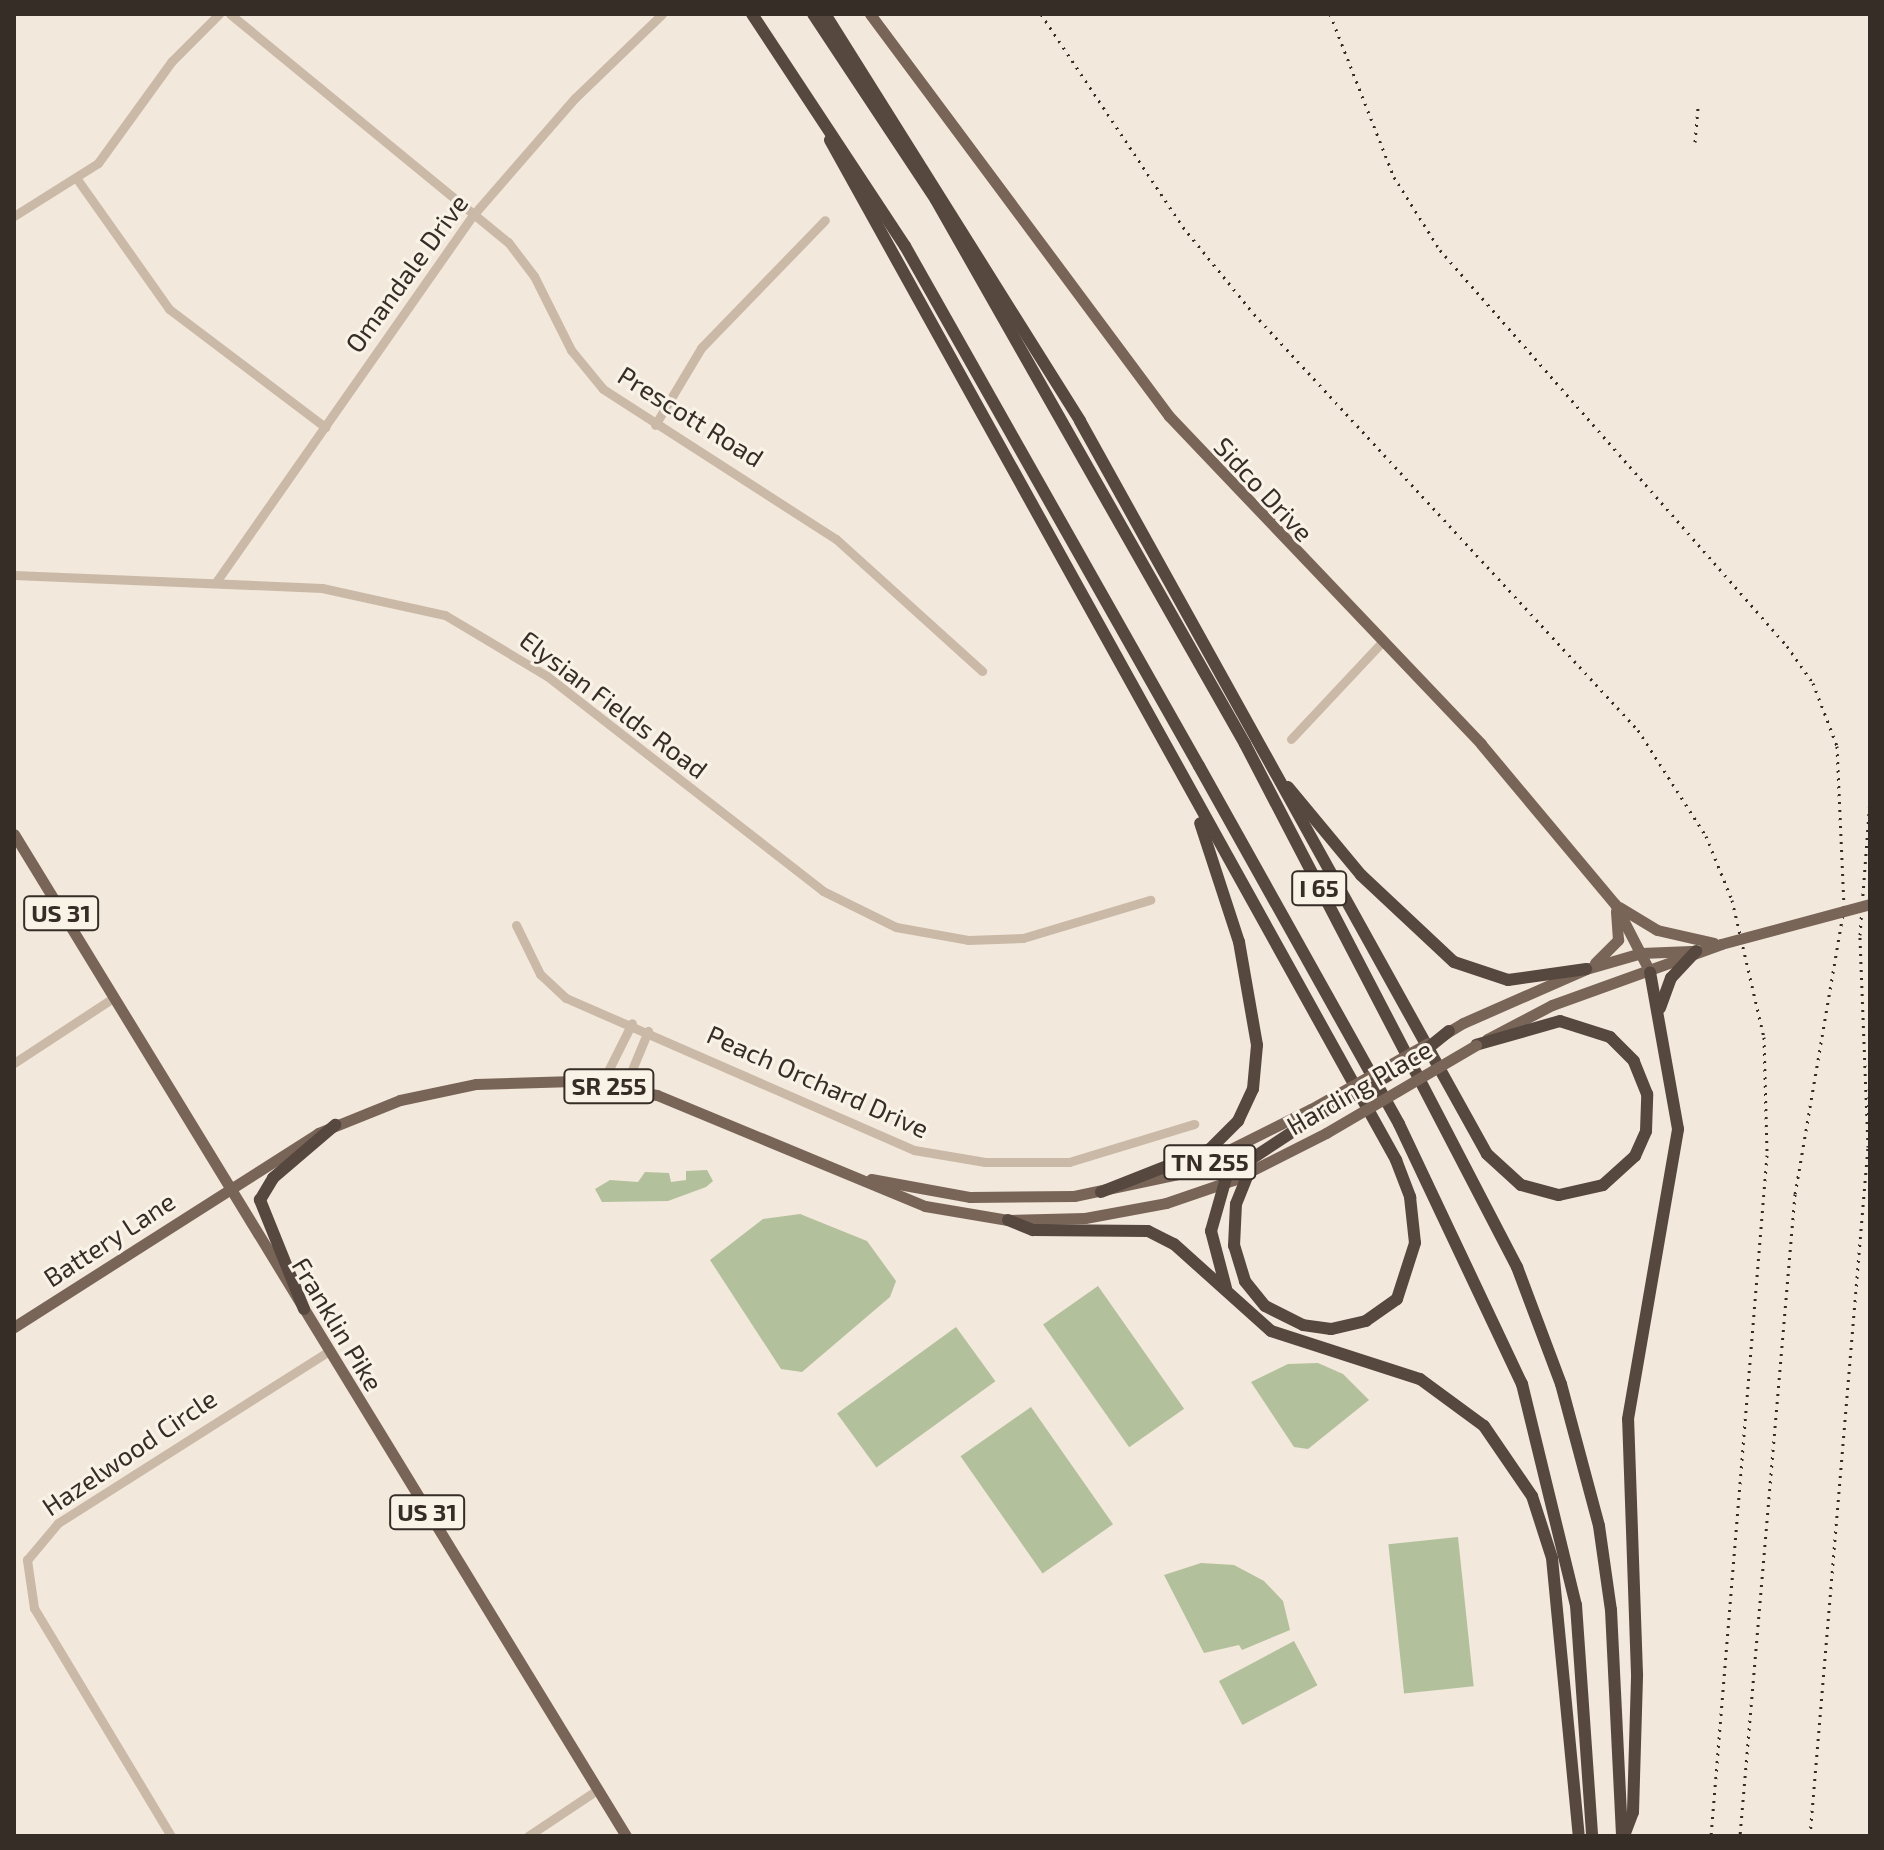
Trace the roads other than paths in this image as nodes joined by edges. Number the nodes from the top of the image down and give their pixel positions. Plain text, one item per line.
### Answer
1 (219, 14) edge
2 (230, 14) edge
3 (662, 14) edge
4 (752, 14) edge
5 (813, 14) edge
6 (825, 14) edge
7 (870, 14) edge
8 (761, 26) junction
9 (77, 179) junction
10 (474, 214) junction
11 (14, 216) edge
12 (825, 220) dead end
13 (655, 425) junction
14 (325, 427) junction
15 (14, 575) edge
16 (216, 582) junction
17 (1381, 643) junction
18 (982, 671) dead end
19 (1291, 739) dead end
20 (1257, 742) junction
21 (1178, 768) junction
22 (14, 834) edge
23 (1150, 900) dead end
24 (1613, 902) junction
25 (1870, 904) edge
26 (516, 925) dead end
27 (1695, 945) junction
28 (1641, 953) junction
29 (1586, 969) junction
30 (1650, 972) junction
31 (113, 998) junction
32 (1660, 1011) junction
33 (632, 1023) junction
34 (648, 1031) junction
35 (1449, 1031) joint
36 (1476, 1045) junction
37 (14, 1063) edge
38 (601, 1085) junction
39 (624, 1089) junction
40 (1313, 1113) junction
41 (1194, 1124) dead end
42 (335, 1125) junction
43 (1249, 1172) junction
44 (847, 1174) junction
45 (1222, 1184) junction
46 (229, 1188) junction
47 (1101, 1192) junction
48 (1008, 1220) junction
49 (1240, 1307) junction
50 (304, 1309) junction
51 (14, 1327) edge
52 (329, 1351) junction
53 (597, 1790) junction
54 (171, 1836) edge
55 (528, 1836) edge
56 (626, 1836) edge
57 (1579, 1836) edge
58 (1592, 1836) edge
59 (1623, 1836) edge

1 - 9 street
2 - 10 street, Prescott Road
3 - 10 street, Omandale Drive
4 - 8 highway, I 65
5 - 59 highway, I 65
6 - 20 highway
7 - 17 main road, Sidco Drive
8 - 21 highway
8 - 58 highway, I 65
9 - 11 street
9 - 14 street
10 - 13 street, Prescott Road
10 - 14 street, Omandale Drive
12 - 13 street
13 - 18 street, Prescott Road
14 - 16 street, Omandale Drive
15 - 16 street, Elysian Fields Road
16 - 23 street, Elysian Fields Road
17 - 19 street
17 - 24 main road, Sidco Drive
20 - 29 highway
20 - 36 highway
21 - 43 highway
21 - 47 highway
22 - 31 main road, Franklin Pike / US 31
24 - 27 main road
24 - 28 main road, Sidco Drive
24 - 29 main road
25 - 27 main road, bridge
26 - 33 street, Peach Orchard Drive
27 - 28 main road, Harding Place
27 - 30 main road, Harding Place / TN 255
27 - 32 highway
28 - 29 main road, Harding Place
28 - 30 main road, Sidco Drive
29 - 35 main road, Harding Place, bridge
30 - 32 highway
30 - 36 main road, Harding Place / TN 255
31 - 37 street
31 - 46 main road, Franklin Pike / US 31
32 - 59 highway
33 - 34 street, Peach Orchard Drive
33 - 38 street
34 - 39 street
34 - 41 street, Peach Orchard Drive
35 - 40 highway, bridge
36 - 43 main road, Harding Place / TN 255, bridge
38 - 39 main road, Harding Place / SR 255
38 - 42 main road, Harding Place / SR 255
39 - 44 main road, Harding Place / SR 255
40 - 45 highway
40 - 47 main road, Harding Place / TN 255
42 - 46 main road, Harding Place / SR 255
42 - 50 highway
43 - 45 main road, Harding Place / TN 255
44 - 47 main road, Harding Place / TN 255
44 - 48 main road, Harding Place / TN 255
45 - 48 main road, Harding Place / TN 255
45 - 49 highway
46 - 50 main road, Franklin Pike / US 31
46 - 51 main road, Battery Lane
48 - 49 highway
49 - 57 highway
50 - 52 main road, Franklin Pike / US 31
52 - 53 main road, Franklin Pike / US 31
52 - 54 street, Hazelwood Circle
53 - 55 street
53 - 56 main road, Franklin Pike / US 31

